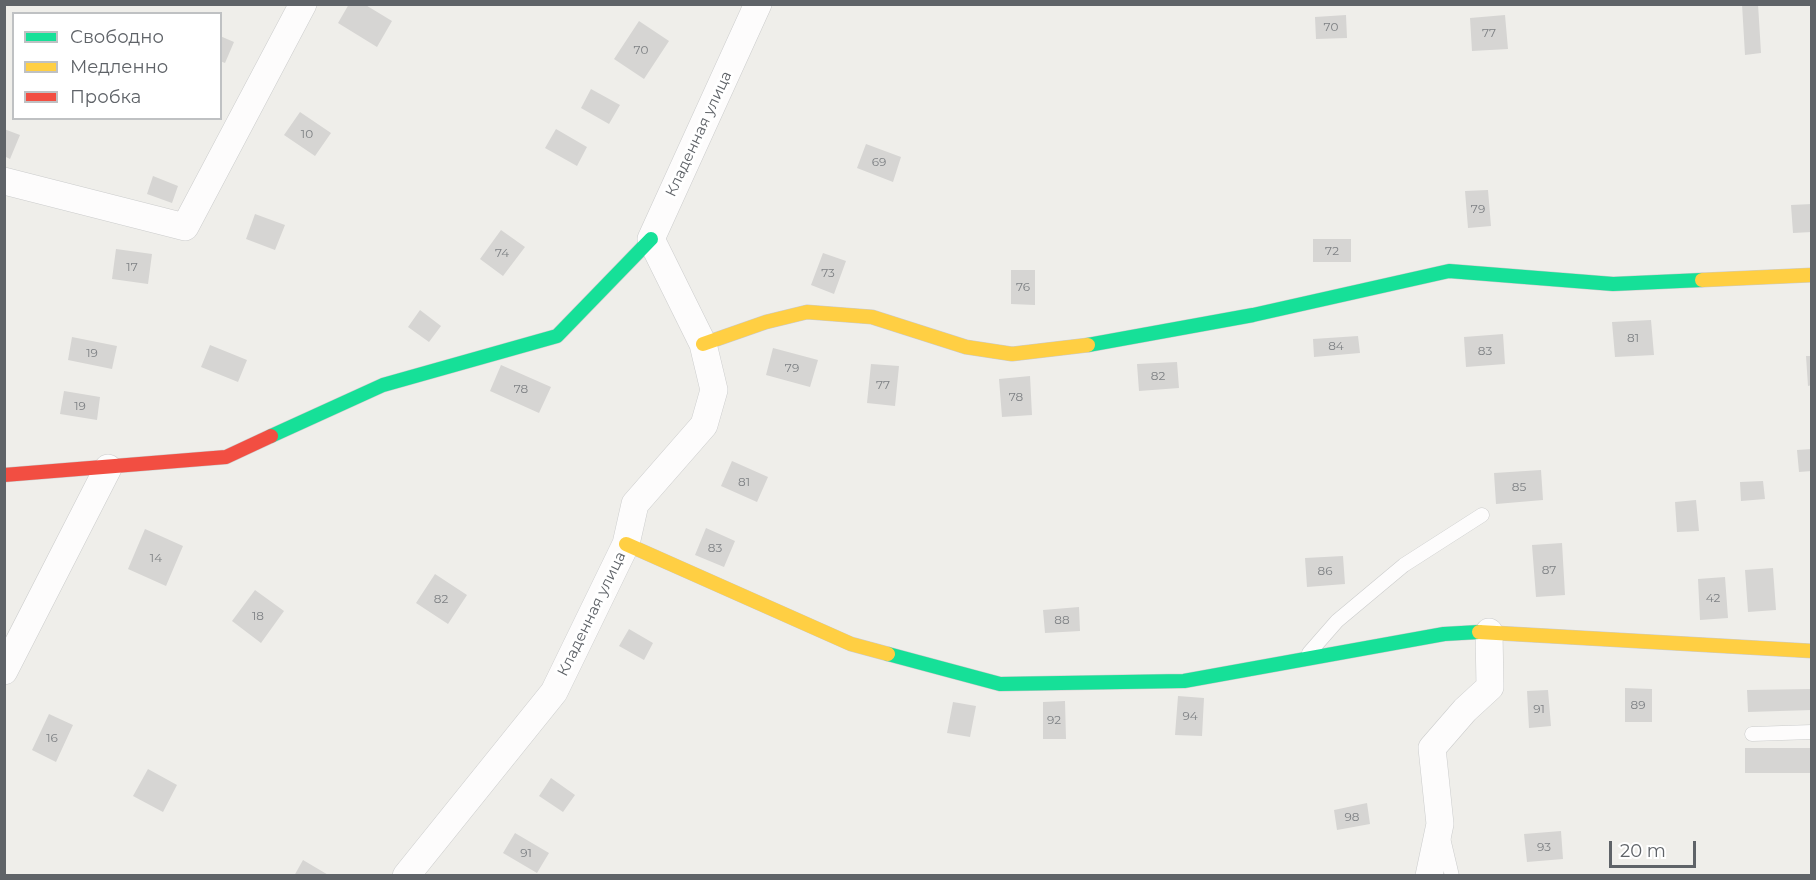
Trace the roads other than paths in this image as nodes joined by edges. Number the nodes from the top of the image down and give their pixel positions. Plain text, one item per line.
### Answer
1 (303, 4) edge
2 (758, 4) edge
3 (4, 181) edge
4 (651, 239) junction
5 (1812, 275) edge
6 (703, 344) junction
7 (108, 468) junction
8 (4, 476) edge
9 (1482, 515) dead end
10 (626, 544) junction
11 (1489, 632) junction
12 (1812, 651) edge
13 (1302, 660) junction
14 (4, 671) edge
15 (1812, 732) edge
16 (1752, 734) dead end
17 (1436, 875) edge
18 (406, 876) edge

1 - 3 street
2 - 4 street, Кладенная улица
4 - 6 street, Кладенная улица
4 - 7 street
5 - 6 street
6 - 10 street, Кладенная улица
7 - 8 street
7 - 14 street
9 - 13 lane
10 - 13 street
10 - 18 street, Кладенная улица
11 - 12 street
11 - 13 street
11 - 17 street
15 - 16 lane

